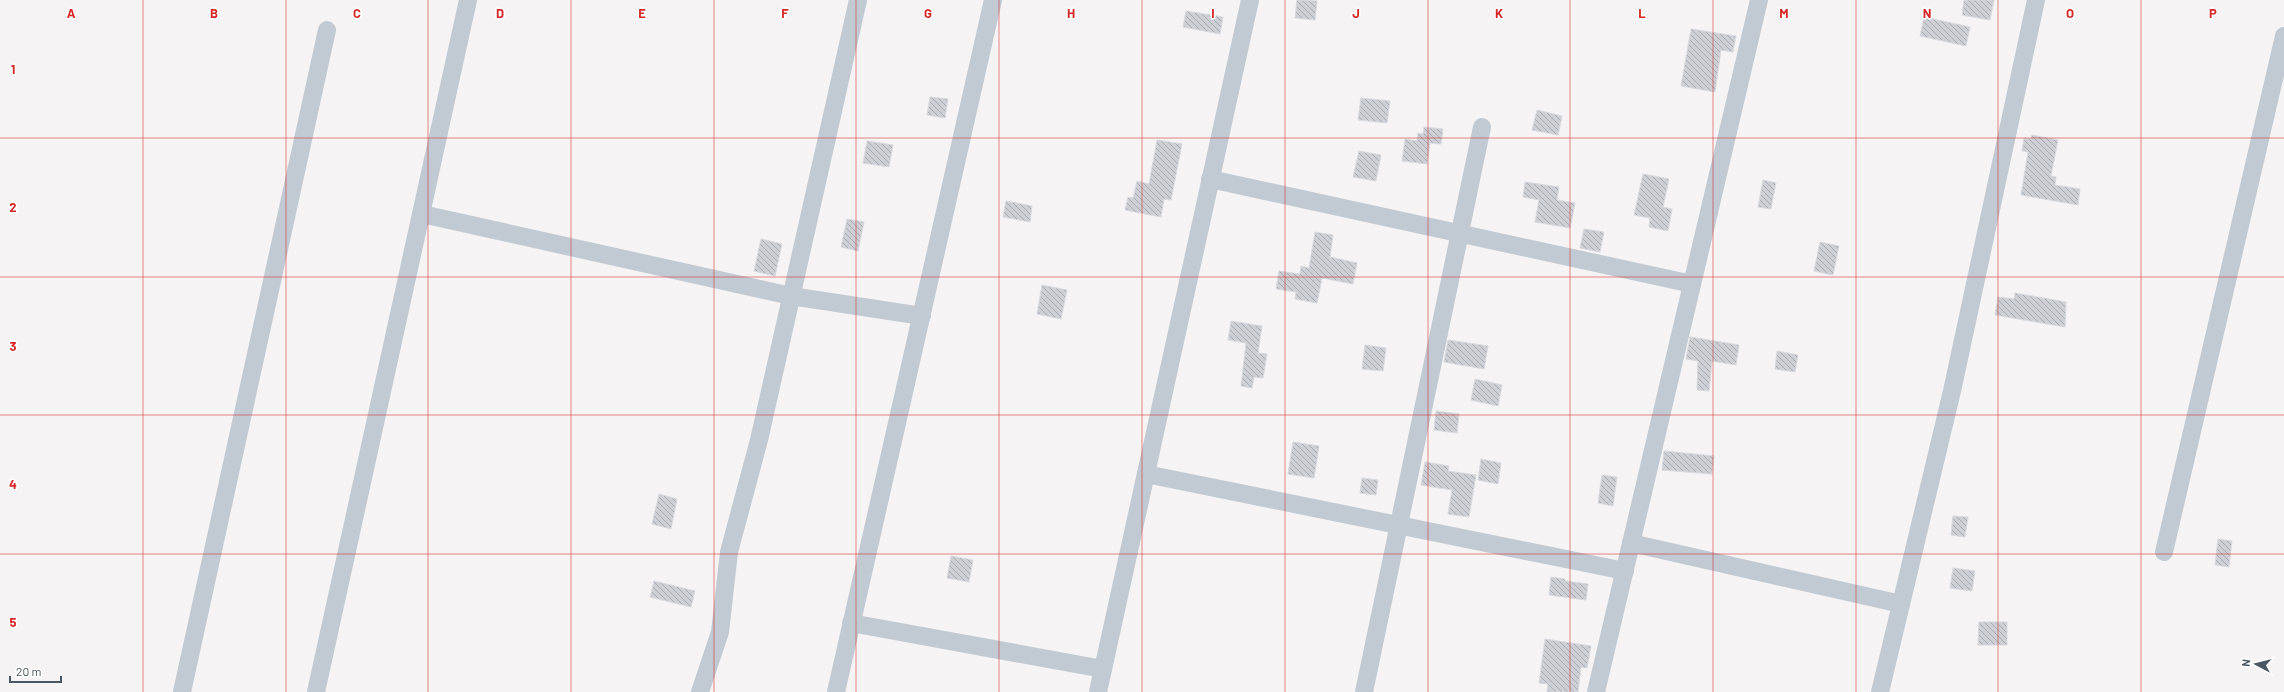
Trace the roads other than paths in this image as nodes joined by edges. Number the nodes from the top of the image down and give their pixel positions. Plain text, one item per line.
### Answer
1 (468, 0) edge
2 (858, 0) edge
3 (993, 0) edge
4 (1250, 0) edge
5 (1758, 0) edge
6 (2036, 0) edge
7 (327, 30) dead end
8 (2284, 36) edge
9 (1482, 127) dead end
10 (1210, 179) junction
11 (422, 214) junction
12 (1460, 233) junction
13 (1692, 284) junction
14 (791, 296) junction
15 (922, 316) junction
16 (1146, 474) junction
17 (1399, 525) junction
18 (1631, 543) junction
19 (2164, 552) dead end
20 (1624, 571) junction
21 (1901, 604) junction
22 (851, 623) junction
23 (1103, 669) junction
24 (182, 692) edge
25 (316, 692) edge
26 (700, 692) edge
27 (836, 692) edge
28 (1098, 692) edge
29 (1364, 692) edge
30 (1596, 692) edge
31 (1880, 692) edge

1 - 11 street
2 - 14 street
3 - 15 street
4 - 10 street
5 - 13 street
6 - 21 street
7 - 24 street
8 - 19 street
9 - 12 street
10 - 12 street
10 - 16 street
11 - 14 street
11 - 25 street
12 - 13 street
12 - 17 street
13 - 18 street
14 - 15 street
14 - 26 street
15 - 22 street
16 - 17 street
16 - 23 street
17 - 20 street
17 - 29 street
18 - 20 street
18 - 21 street
20 - 30 street
21 - 31 street
22 - 23 street
22 - 27 street
23 - 28 street

